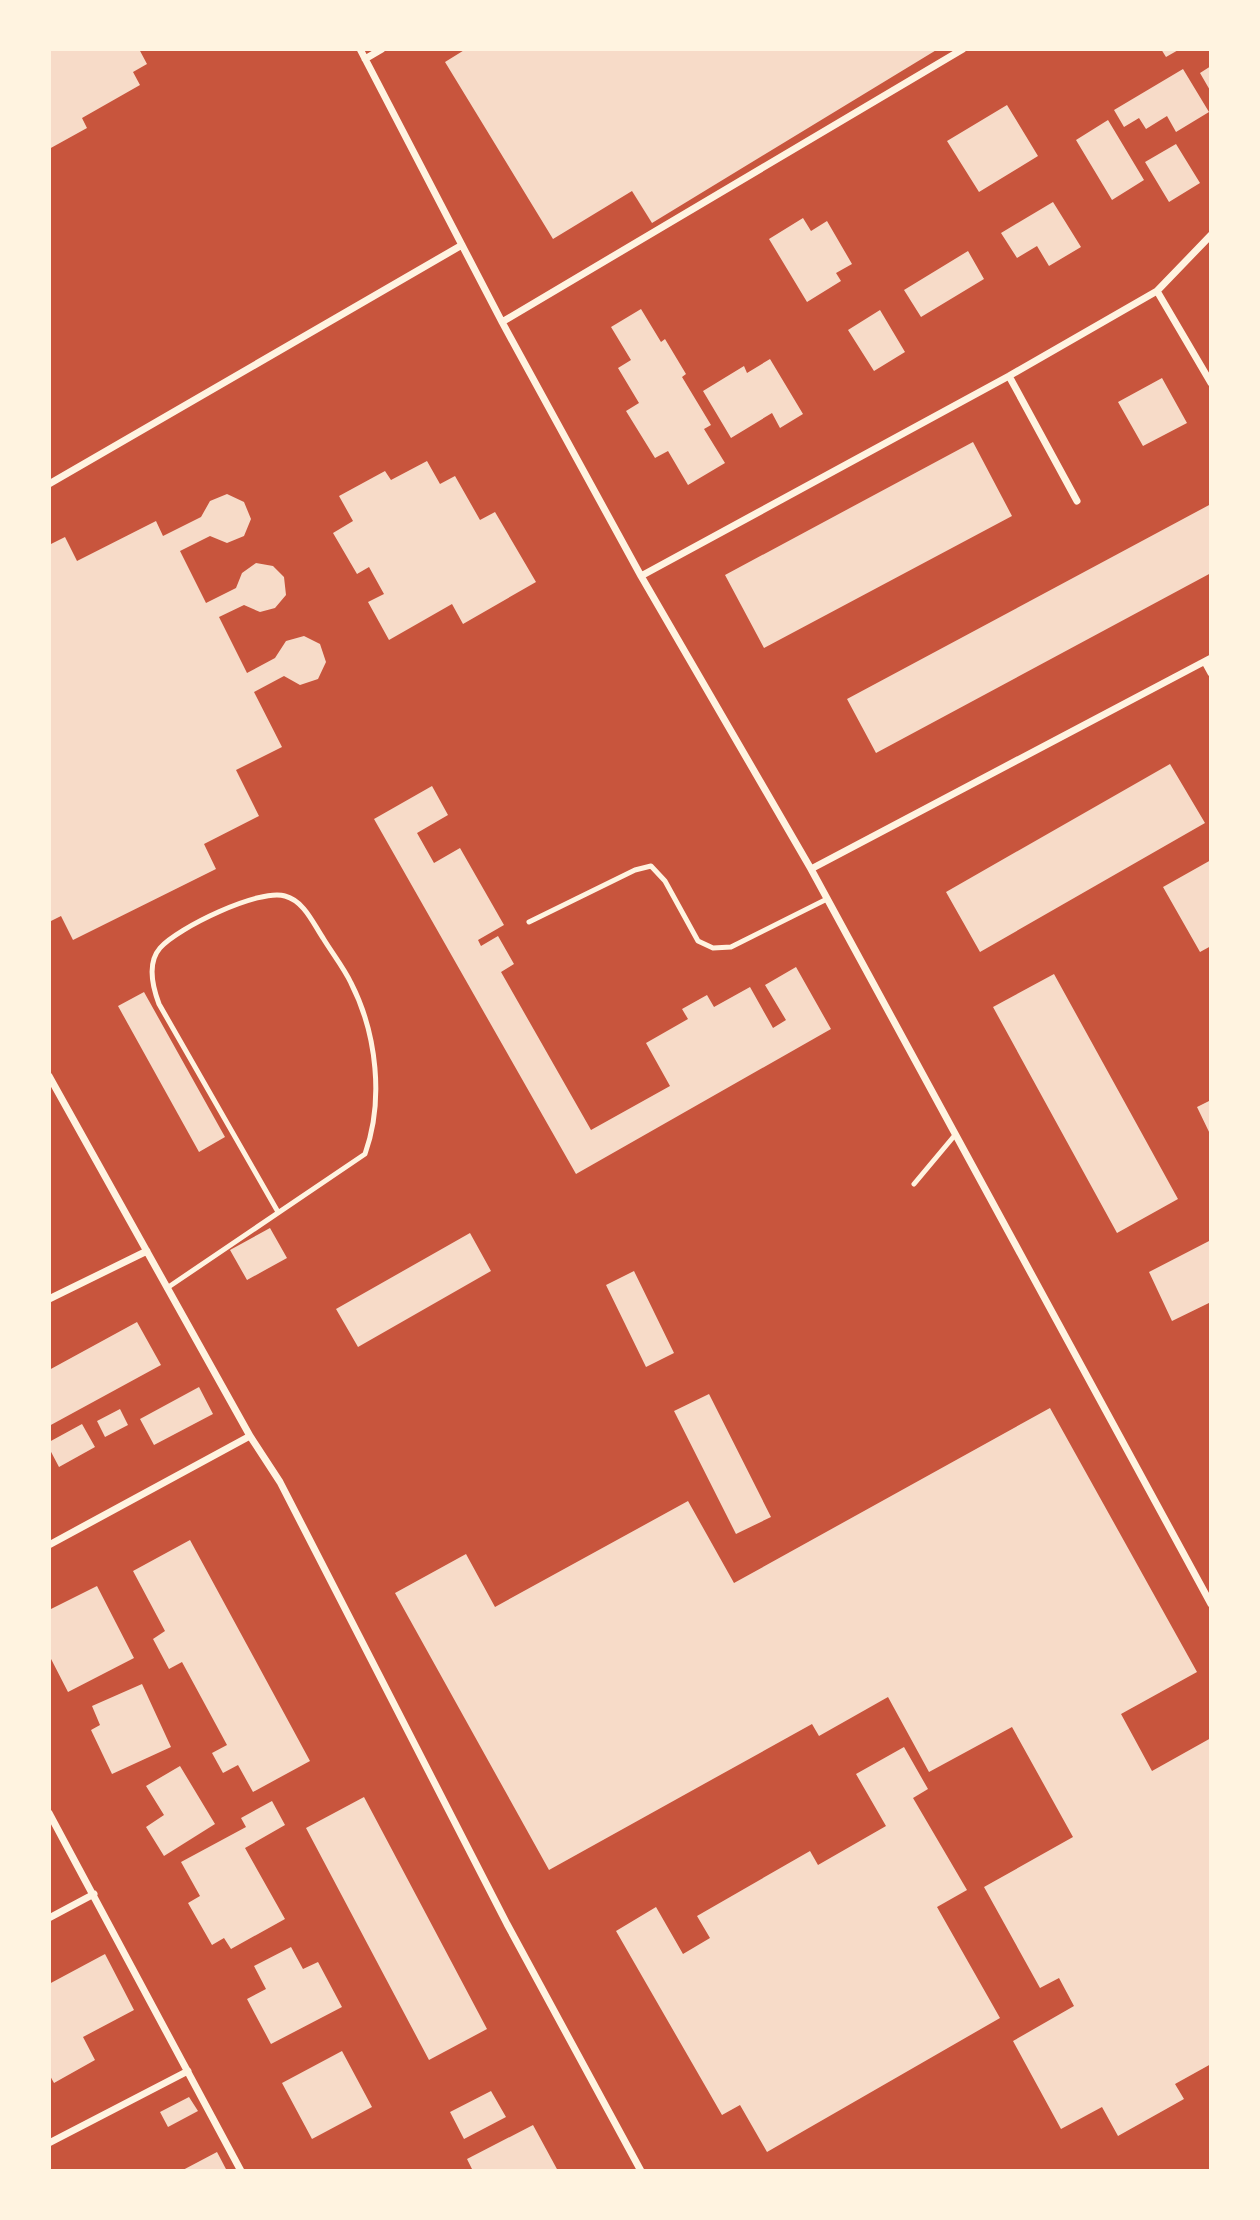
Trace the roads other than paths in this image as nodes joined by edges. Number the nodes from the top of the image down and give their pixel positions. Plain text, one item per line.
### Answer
1 (360, 49) edge
2 (382, 49) edge
3 (963, 49) edge
4 (365, 59) junction
5 (1211, 235) edge
6 (462, 245) junction
7 (1157, 291) junction
8 (502, 322) junction
9 (1009, 376) junction
10 (1211, 383) edge
11 (49, 484) edge
12 (1077, 501) dead end
13 (641, 576) junction
14 (1208, 660) edge
15 (1211, 673) edge
16 (811, 869) junction
17 (827, 899) junction
18 (529, 922) dead end
19 (49, 1076) edge
20 (956, 1135) junction
21 (914, 1184) dead end
22 (278, 1212) junction
23 (147, 1251) junction
24 (167, 1288) junction
25 (49, 1299) edge
26 (250, 1436) junction
27 (49, 1545) edge
28 (1211, 1604) edge
29 (49, 1813) edge
30 (94, 1895) junction
31 (49, 1918) edge
32 (188, 2071) junction
33 (49, 2143) edge
34 (241, 2171) edge
35 (642, 2171) edge

1 - 4 street
2 - 4 street
3 - 8 street
4 - 6 street
5 - 7 street
6 - 8 street
6 - 11 street
7 - 9 street
7 - 10 street
8 - 13 street
9 - 12 street
9 - 13 street
13 - 16 street
14 - 15 street
14 - 16 street
16 - 17 street
17 - 18 lane
17 - 20 street
19 - 23 street
20 - 21 lane
20 - 28 street
22 - 22 lane
22 - 24 lane
23 - 24 street
23 - 25 street
24 - 26 street
26 - 27 street
26 - 35 street
29 - 30 street
30 - 31 street
30 - 32 street
32 - 33 street
32 - 34 street

